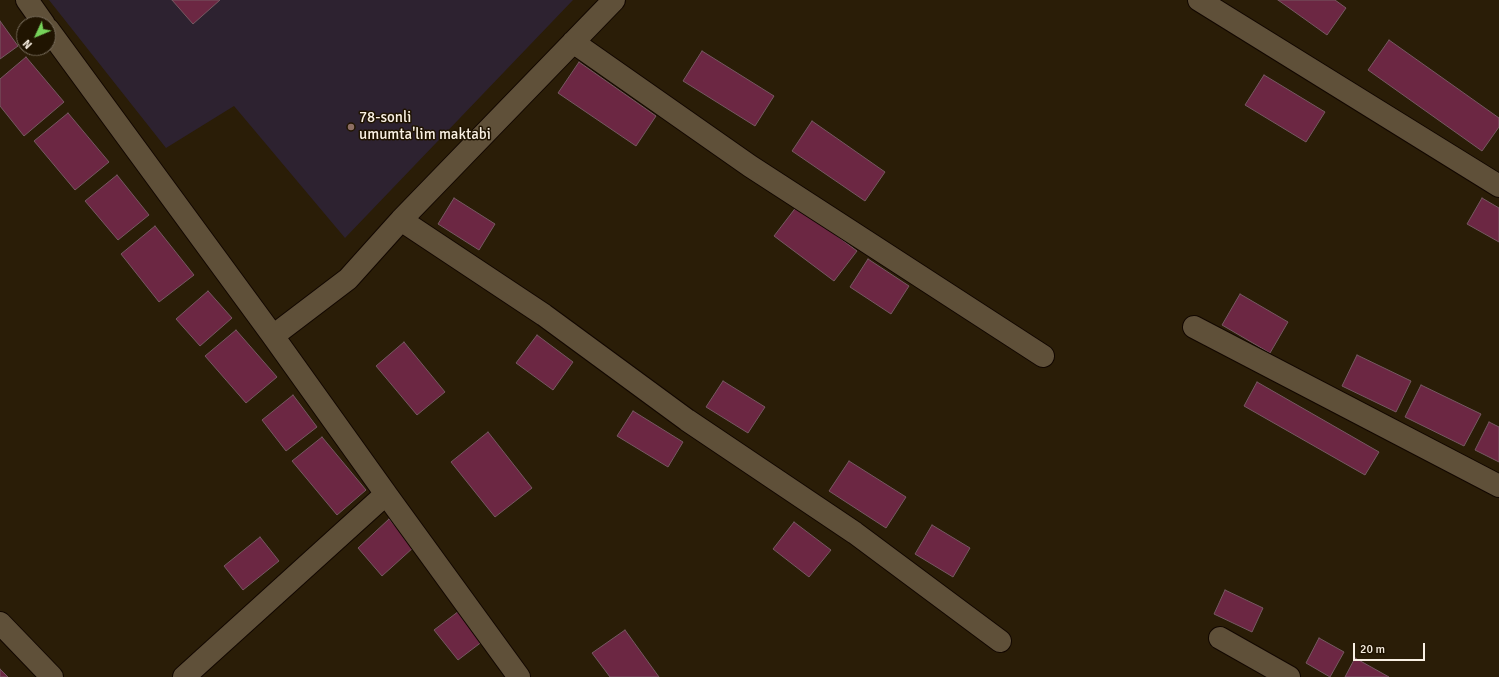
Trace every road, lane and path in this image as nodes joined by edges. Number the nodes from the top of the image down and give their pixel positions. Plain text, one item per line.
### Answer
1 (26, 0) edge
2 (614, 0) edge
3 (1199, 0) edge
4 (38, 16) edge
5 (56, 40) edge
6 (573, 42) junction
7 (1499, 186) edge
8 (401, 220) junction
9 (1194, 327) dead end
10 (273, 336) junction
11 (1043, 356) dead end
12 (1499, 486) edge
13 (386, 494) junction
14 (0, 623) edge
15 (1220, 638) dead end
16 (1000, 641) dead end
17 (52, 677) edge
18 (184, 677) edge
19 (519, 677) edge
20 (1289, 677) edge

1 - 4 street
2 - 6 street
3 - 7 street
5 - 10 street
6 - 8 street
6 - 11 street
8 - 10 street
8 - 16 street
9 - 12 street
10 - 13 street
13 - 18 street
13 - 19 street
14 - 17 street
15 - 20 street

